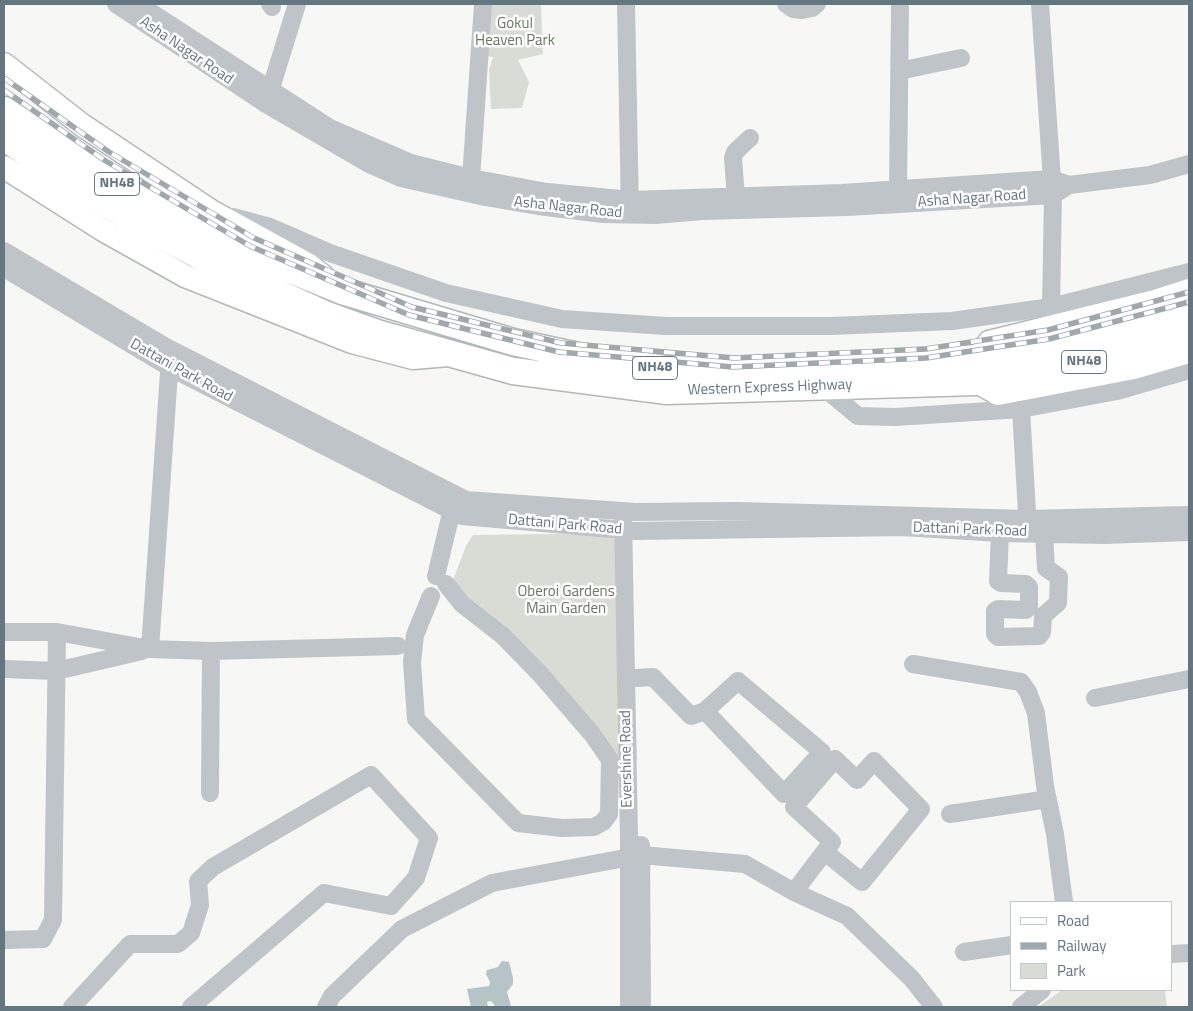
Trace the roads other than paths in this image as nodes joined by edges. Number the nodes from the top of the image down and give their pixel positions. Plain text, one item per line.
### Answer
1 (116, 4) edge
2 (138, 4) edge
3 (297, 4) edge
4 (483, 4) edge
5 (626, 4) edge
6 (786, 4) edge
7 (817, 4) edge
8 (900, 4) edge
9 (1040, 4) edge
10 (961, 58) dead end
11 (4, 64) edge
12 (899, 71) junction
13 (269, 98) junction
14 (4, 110) edge
15 (4, 138) edge
16 (750, 138) dead end
17 (1189, 164) edge
18 (4, 167) edge
19 (471, 178) junction
20 (1053, 187) junction
21 (898, 190) junction
22 (736, 198) junction
23 (630, 207) junction
24 (211, 211) junction
25 (7, 267) edge
26 (1189, 272) edge
27 (1189, 290) edge
28 (342, 291) junction
29 (1051, 307) junction
30 (1189, 310) edge
31 (1189, 335) edge
32 (172, 350) junction
33 (1189, 352) edge
34 (449, 355) junction
35 (169, 367) junction
36 (977, 370) junction
37 (1189, 370) edge
38 (823, 387) junction
39 (1021, 409) junction
40 (340, 444) junction
41 (395, 463) junction
42 (389, 479) junction
43 (459, 505) junction
44 (629, 512) junction
45 (1104, 517) junction
46 (737, 520) junction
47 (902, 521) junction
48 (1186, 523) edge
49 (1148, 524) junction
50 (1033, 528) junction
51 (628, 530) junction
52 (1000, 533) junction
53 (1105, 535) junction
54 (442, 580) junction
55 (4, 632) edge
56 (57, 632) junction
57 (398, 646) dead end
58 (150, 649) junction
59 (211, 651) junction
60 (913, 664) dead end
61 (4, 669) edge
62 (56, 671) junction
63 (637, 678) junction
64 (1189, 679) edge
65 (1095, 698) dead end
66 (705, 711) junction
67 (626, 760) junction
68 (210, 793) dead end
69 (1048, 799) junction
70 (950, 814) dead end
71 (825, 852) junction
72 (635, 855) junction
73 (794, 892) junction
74 (1064, 901) edge
75 (391, 906) junction
76 (402, 929) junction
77 (4, 940) edge
78 (1010, 945) edge
79 (964, 952) dead end
80 (1189, 953) edge
81 (1173, 954) edge
82 (1041, 991) edge
83 (72, 1007) edge
84 (191, 1007) edge
85 (326, 1007) edge
86 (629, 1007) edge
87 (642, 1007) edge
88 (934, 1007) edge
89 (1021, 1007) edge

1 - 13 street, Asha Nagar Road
2 - 13 street, Asha Nagar Road
3 - 13 street
4 - 19 street
5 - 23 street
6 - 7 street
8 - 12 street
9 - 20 street
10 - 12 street
11 - 24 main road
12 - 21 street
13 - 19 street, Asha Nagar Road
13 - 23 street, Asha Nagar Road
14 - 28 highway, Western Express Highway / NH48
15 - 34 highway, Western Express Highway / NH48
16 - 22 street
17 - 20 street, Asha Nagar Road
18 - 34 main road
19 - 23 street, Asha Nagar Road
20 - 21 street, Asha Nagar Road
20 - 23 street, Asha Nagar Road
20 - 29 street
21 - 22 street, Asha Nagar Road
22 - 23 street, Asha Nagar Road
24 - 28 main road
24 - 29 street
25 - 32 street, Dattani Park Road
25 - 35 street, Dattani Park Road
26 - 29 street
27 - 36 main road
28 - 36 highway, Western Express Highway / NH48
30 - 36 highway, Western Express Highway / NH48
31 - 36 highway, Western Express Highway / NH48
32 - 35 street
32 - 40 street, Dattani Park Road
33 - 36 main road
34 - 38 highway, Western Express Highway / NH48
35 - 40 street, Dattani Park Road
35 - 58 street
36 - 38 highway, Western Express Highway / NH48
37 - 39 street
38 - 39 street
39 - 50 street
40 - 41 street, Dattani Park Road
40 - 42 street, Dattani Park Road
41 - 42 street
41 - 43 street, Dattani Park Road
42 - 43 street, Dattani Park Road
43 - 44 street, Dattani Park Road
43 - 51 street, Dattani Park Road
43 - 54 street
44 - 46 street, Dattani Park Road
44 - 51 street, Evershine Road
45 - 49 street, Dattani Park Road
45 - 50 street, Dattani Park Road
45 - 53 street
46 - 47 street, Dattani Park Road
46 - 51 street, Dattani Park Road
47 - 50 street, Dattani Park Road
47 - 52 street, Dattani Park Road
48 - 49 street, Dattani Park Road
49 - 53 street, Dattani Park Road
50 - 52 street, Dattani Park Road
50 - 52 street
50 - 53 street, Dattani Park Road
51 - 63 street, Evershine Road
51 - 67 street, Evershine Road
54 - 67 street
54 - 67 street
55 - 56 street
56 - 58 street
56 - 62 street
57 - 59 street
58 - 59 street
58 - 62 street
59 - 68 street
60 - 69 street
61 - 62 street
62 - 77 street
63 - 66 street
63 - 67 street, Evershine Road
64 - 65 street
66 - 66 street
67 - 72 street, Evershine Road
69 - 70 street
69 - 74 street
71 - 71 street
71 - 73 street
72 - 73 street
72 - 76 street
72 - 86 street, Evershine Road
72 - 87 street, Evershine Road
73 - 88 street
75 - 76 street
75 - 83 street
75 - 84 street
76 - 85 street
78 - 79 street
80 - 81 street
82 - 89 street

